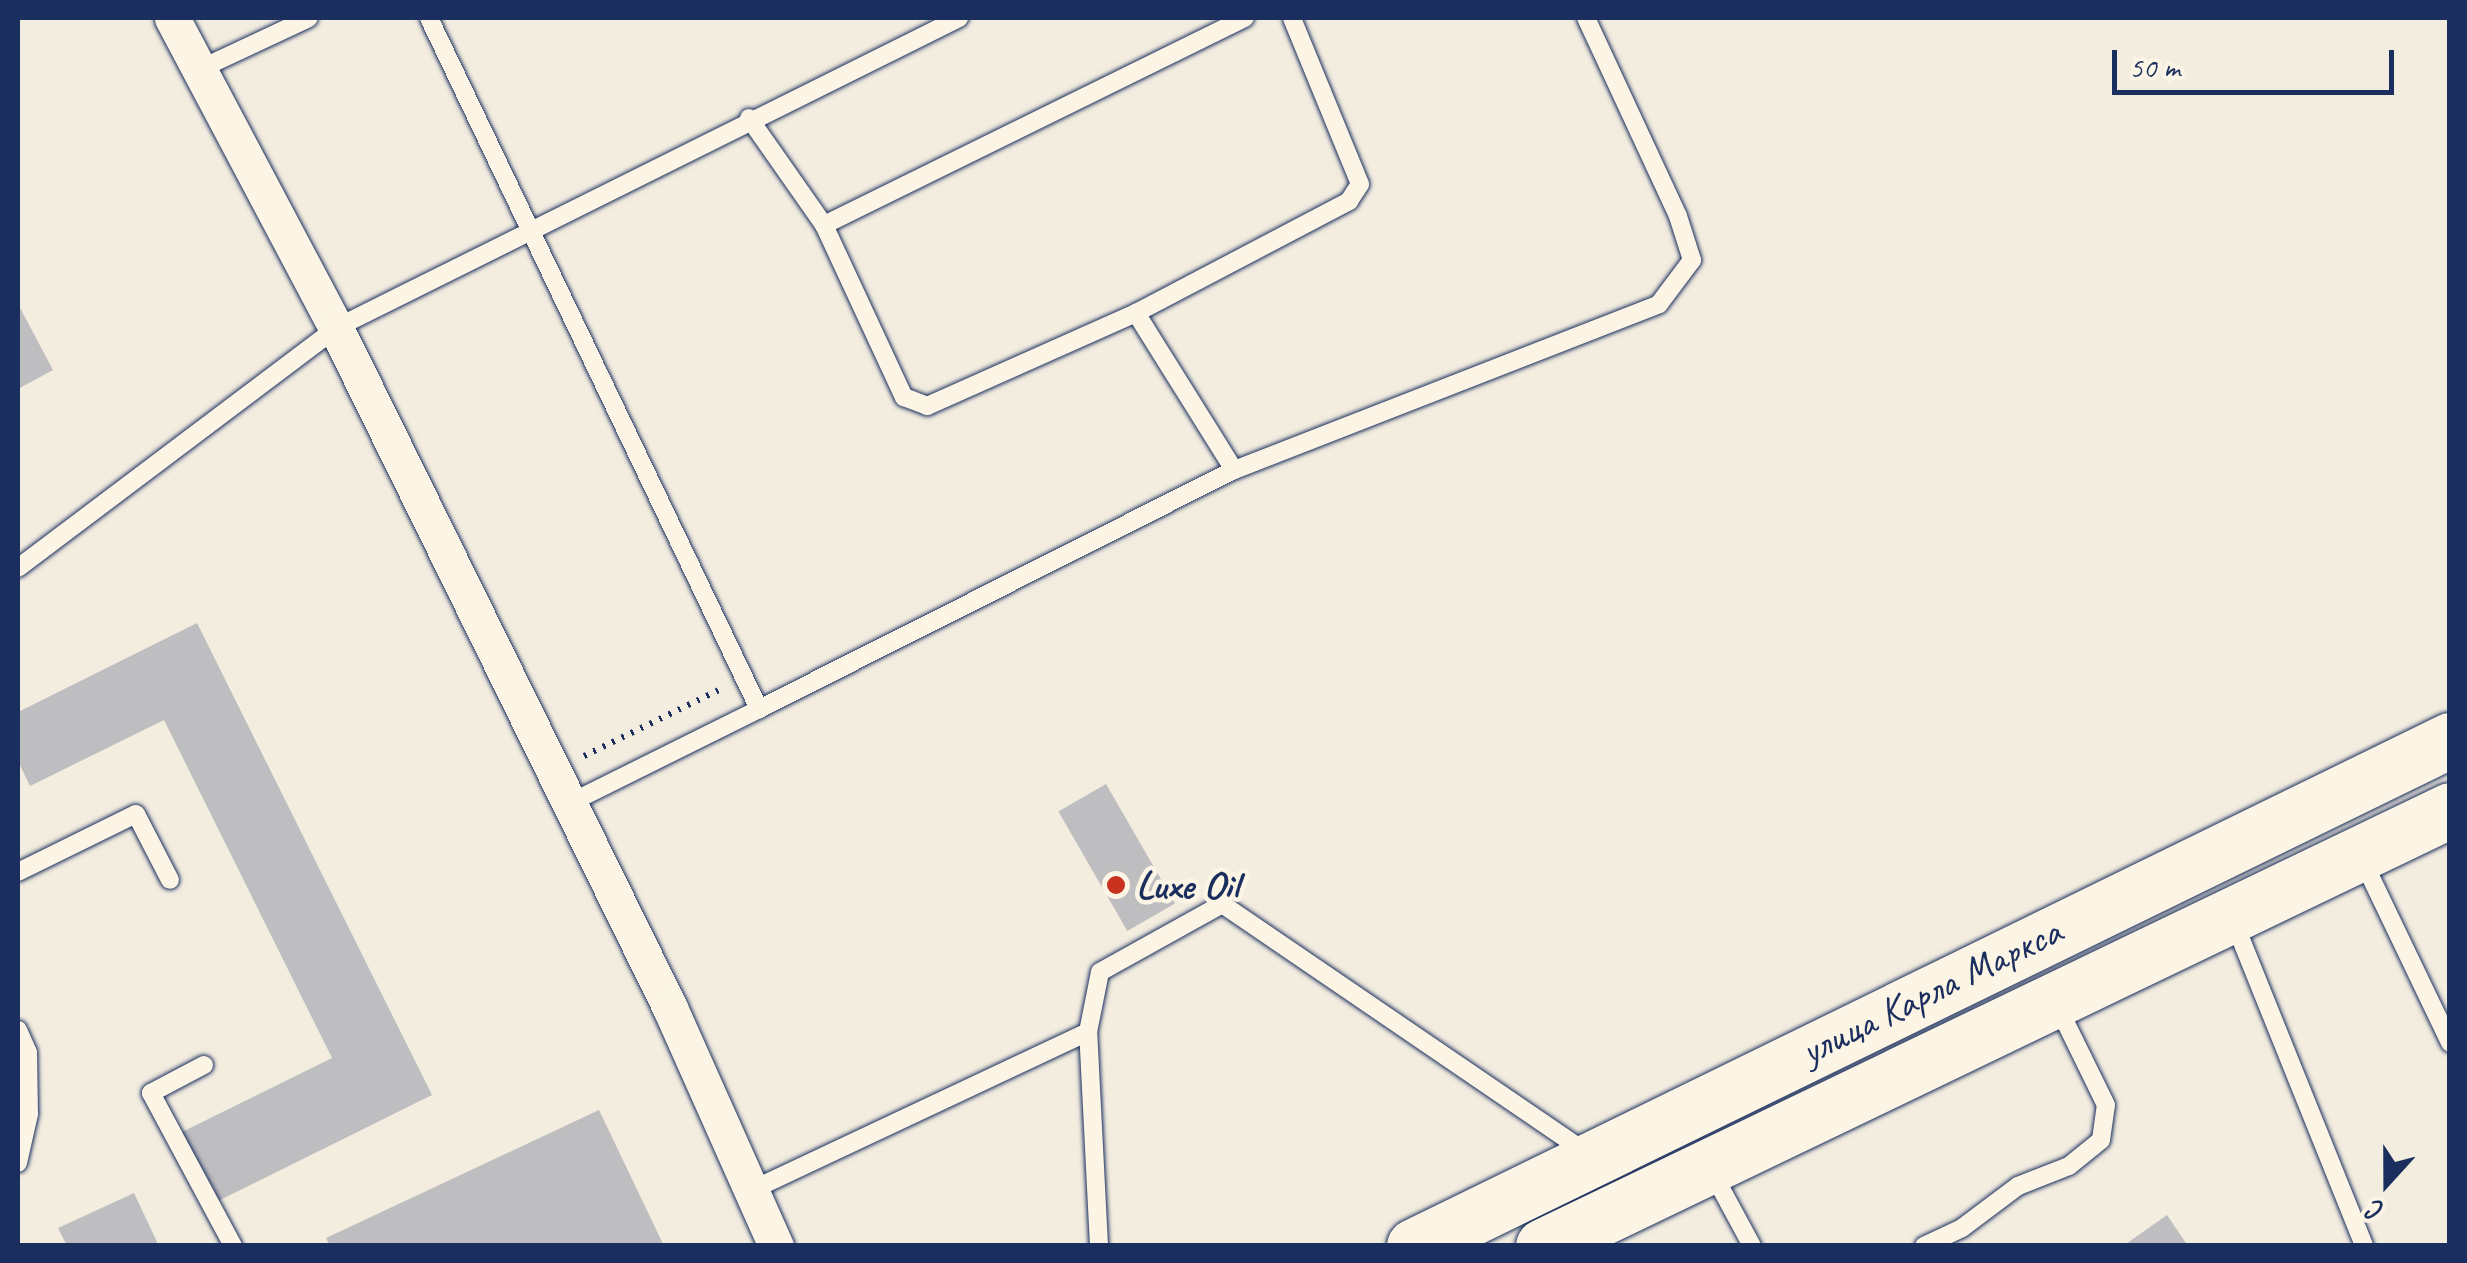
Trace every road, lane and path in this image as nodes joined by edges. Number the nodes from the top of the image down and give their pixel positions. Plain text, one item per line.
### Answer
1 (172, 18) edge
2 (309, 18) edge
3 (429, 18) edge
4 (959, 18) edge
5 (1246, 18) edge
6 (1292, 18) edge
7 (1586, 18) edge
8 (200, 69) junction
9 (750, 118) junction
10 (824, 225) junction
11 (531, 226) junction
12 (1136, 313) junction
13 (336, 328) junction
14 (1234, 470) junction
15 (18, 568) edge
16 (744, 677) junction
17 (759, 709) junction
18 (2450, 740) edge
19 (552, 771) junction
20 (568, 804) junction
21 (2450, 810) edge
22 (2360, 854) junction
23 (18, 872) edge
24 (170, 880) dead end
25 (2230, 912) junction
26 (2054, 998) junction
27 (18, 1030) edge
28 (1088, 1032) junction
29 (2450, 1043) edge
30 (204, 1065) dead end
31 (1591, 1156) junction
32 (18, 1163) edge
33 (1709, 1167) junction
34 (754, 1189) junction
35 (233, 1246) edge
36 (776, 1246) edge
37 (1099, 1246) edge
38 (1414, 1246) edge
39 (1543, 1246) edge
40 (1752, 1246) edge
41 (1924, 1246) edge
42 (2364, 1246) edge

1 - 8 street
2 - 8 lane
3 - 11 lane
4 - 9 lane
5 - 10 lane
6 - 12 lane
7 - 14 lane
8 - 13 street
9 - 10 lane
9 - 11 lane
10 - 12 lane
11 - 13 lane
11 - 16 lane
12 - 14 lane
13 - 15 lane
13 - 19 street
14 - 17 lane
16 - 17 lane
16 - 19 path
17 - 20 lane
18 - 31 main road, улица Карла Маркса
19 - 20 street
20 - 34 street
21 - 22 main road, улица Карла Маркса
22 - 25 main road, улица Карла Маркса
22 - 29 lane
23 - 24 lane
25 - 26 main road, улица Карла Маркса
25 - 42 lane
26 - 33 main road, улица Карла Маркса
26 - 41 lane
27 - 32 lane
28 - 31 lane
28 - 34 lane
28 - 37 lane
30 - 35 lane
31 - 38 main road, улица Карла Маркса
33 - 39 main road, улица Карла Маркса
33 - 40 lane
34 - 36 street

